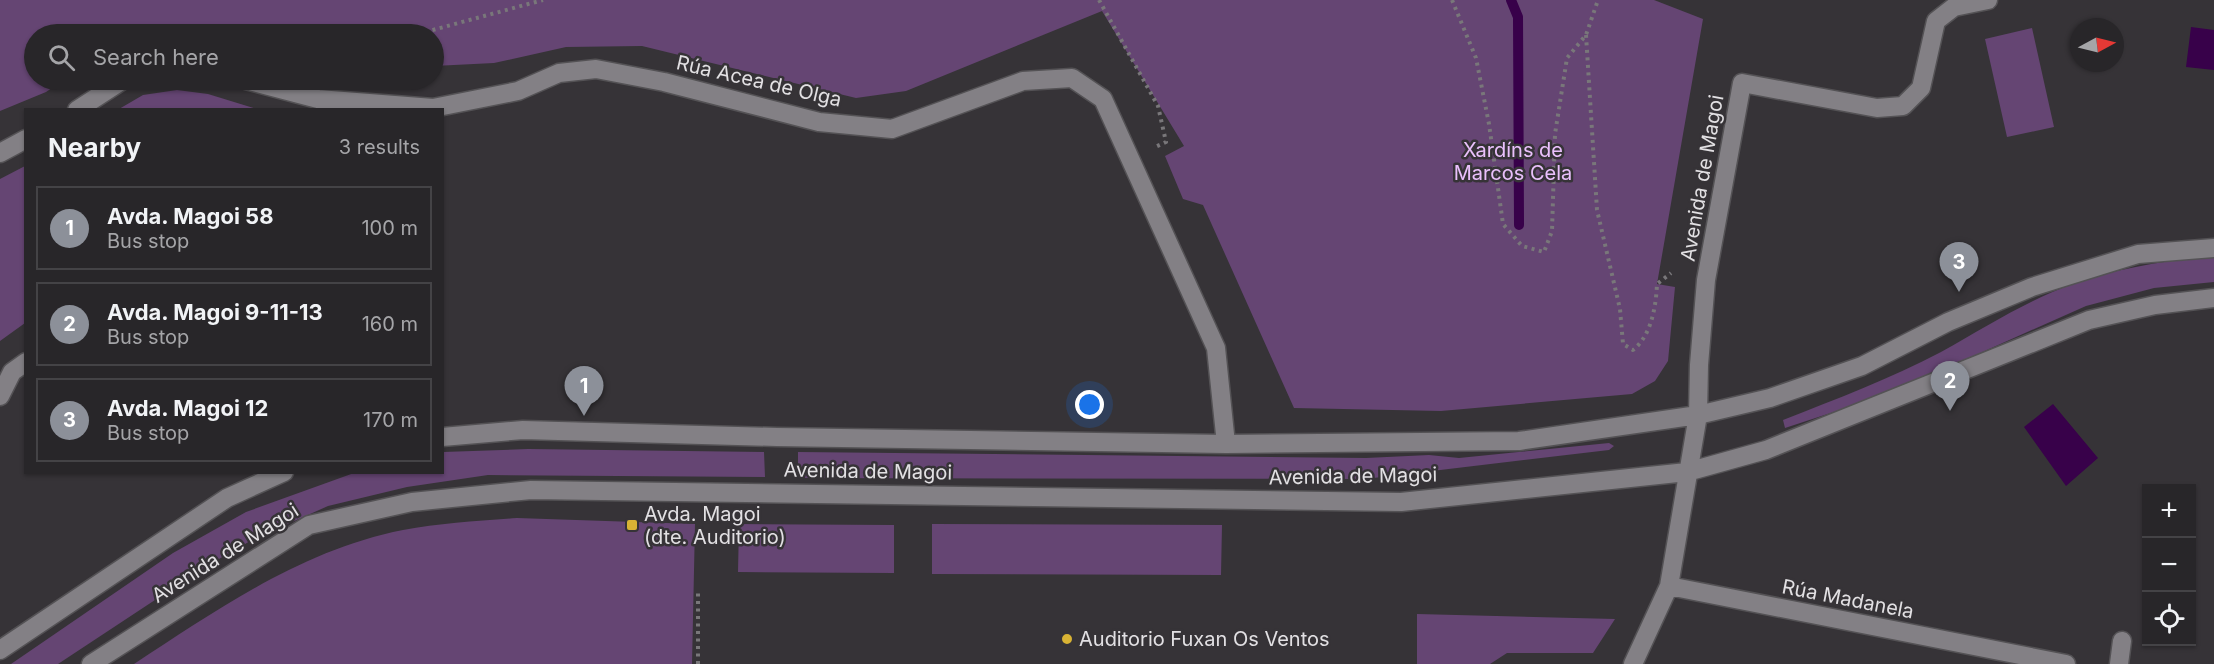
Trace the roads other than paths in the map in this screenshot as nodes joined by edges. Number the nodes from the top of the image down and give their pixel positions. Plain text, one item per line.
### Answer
1 (1988, 0) edge
2 (108, 90) edge
3 (284, 90) edge
4 (80, 108) edge
5 (433, 108) edge
6 (433, 108) edge
7 (24, 140) edge
8 (0, 153) edge
9 (2214, 248) edge
10 (2214, 298) edge
11 (24, 363) edge
12 (0, 396) edge
13 (1698, 415) junction
14 (444, 437) edge
15 (1226, 444) junction
16 (1687, 472) junction
17 (280, 474) edge
18 (1669, 585) junction
19 (2122, 641) dead end
20 (0, 650) edge
21 (2017, 660) edge
22 (91, 664) edge
23 (1633, 664) edge
24 (2066, 664) edge
25 (2119, 664) edge

1 - 13 street, Avenida de Magoi
2 - 4 street
3 - 5 street, Rúa Acea de Olga
6 - 15 street, Rúa Acea de Olga
7 - 8 street
9 - 13 street, Avenida de Magoi
10 - 16 street, Avenida de Magoi
11 - 12 street
13 - 15 street, Avenida de Magoi
13 - 16 street, Avenida de Magoi
14 - 15 street, Avenida de Magoi
16 - 18 street
16 - 22 street, Avenida de Magoi
17 - 20 street, Avenida de Magoi
18 - 21 street, Rúa Madanela
18 - 23 street
19 - 25 street
21 - 24 street, Rúa Madanela

